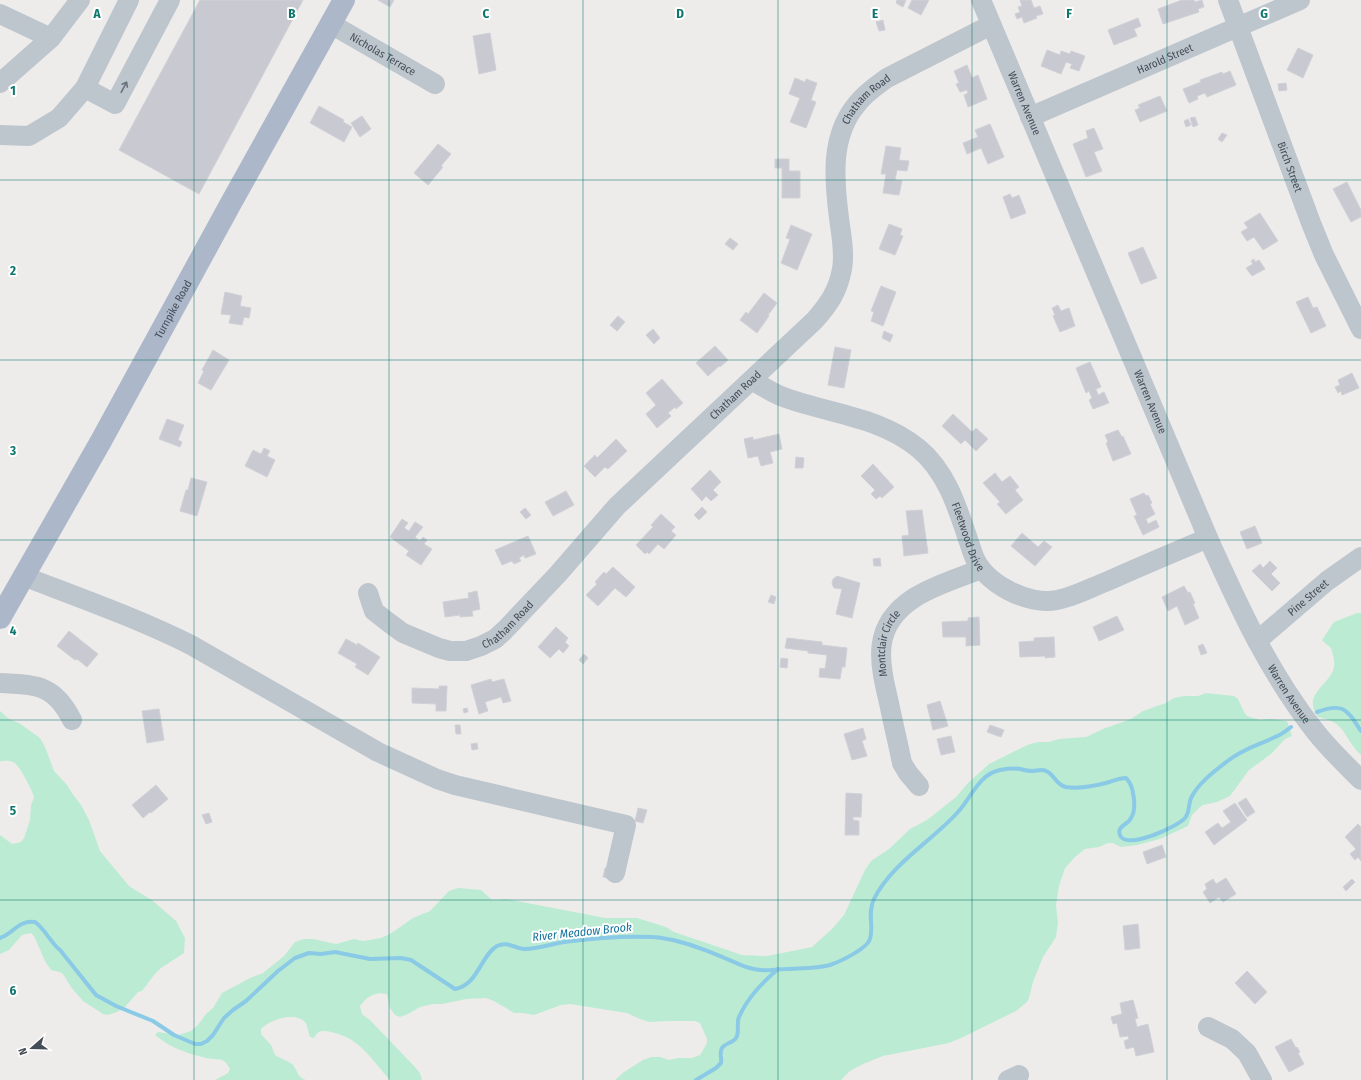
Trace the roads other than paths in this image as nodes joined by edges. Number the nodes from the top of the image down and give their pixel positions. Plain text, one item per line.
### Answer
1 (80, 0) edge
2 (129, 0) edge
3 (170, 0) edge
4 (344, 0) edge
5 (981, 0) edge
6 (1228, 0) edge
7 (1300, 0) edge
8 (0, 14) edge
9 (331, 24) junction
10 (991, 25) junction
11 (1238, 26) junction
12 (51, 38) junction
13 (0, 83) edge
14 (435, 84) dead end
15 (85, 88) junction
16 (1030, 117) junction
17 (0, 136) edge
18 (1361, 329) edge
19 (752, 380) junction
20 (1208, 538) junction
21 (1361, 557) edge
22 (981, 569) junction
23 (23, 576) junction
24 (368, 593) dead end
25 (0, 618) edge
26 (1257, 641) junction
27 (0, 683) edge
28 (72, 720) dead end
29 (1361, 780) edge
30 (919, 786) dead end
31 (615, 873) dead end
32 (1208, 1027) dead end
33 (1262, 1080) edge

1 - 12 street
2 - 15 street
15 -> 3 street
4 - 9 main road, Turnpike Road
5 - 10 street, Warren Avenue
6 - 11 street, Birch Street
7 - 11 street, Harold Street
8 - 12 street
9 - 14 street, Nicholas Terrace
9 - 23 main road, Turnpike Road
10 - 16 street, Warren Avenue
10 - 19 street, Chatham Road
11 - 16 street, Harold Street
11 - 18 street, Birch Street
12 - 13 street
15 - 17 street
16 - 20 street, Warren Avenue
19 - 22 street, Fleetwood Drive
19 - 24 street, Chatham Road
20 - 22 street, Fleetwood Drive
20 - 26 street, Warren Avenue
21 - 26 street, Pine Street
22 - 30 street, Montclair Circle
23 - 25 main road, Turnpike Road
23 - 31 street
26 - 29 street, Warren Avenue
27 - 28 street
32 - 33 street

